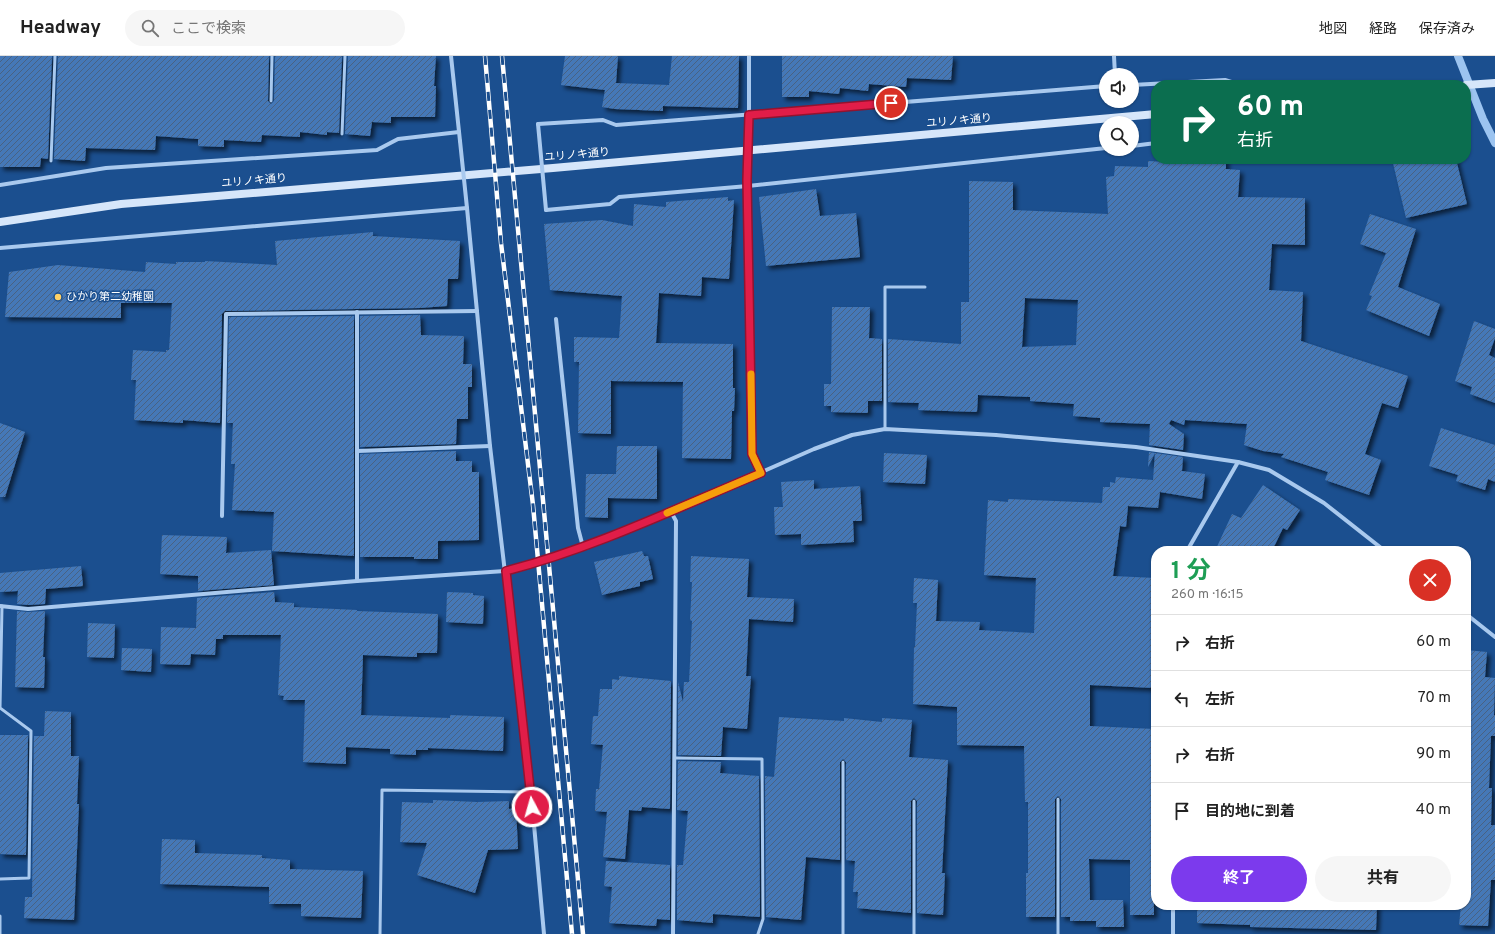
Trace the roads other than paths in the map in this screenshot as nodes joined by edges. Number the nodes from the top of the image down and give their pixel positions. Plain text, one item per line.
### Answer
1 (55, 56) edge
2 (272, 56) edge
3 (345, 56) edge
4 (451, 56) edge
5 (750, 56) edge
6 (1114, 56) edge
7 (1115, 68) edge
8 (1495, 82) edge
9 (1151, 84) edge
10 (1471, 84) edge
11 (1139, 85) edge
12 (1099, 87) edge
13 (271, 102) dead end
14 (1151, 114) edge
15 (749, 115) junction
16 (459, 132) junction
17 (342, 134) dead end
18 (1151, 144) edge
19 (1139, 145) edge
20 (1099, 149) edge
21 (51, 161) dead end
22 (0, 185) edge
23 (748, 186) junction
24 (467, 208) junction
25 (0, 222) edge
26 (0, 248) edge
27 (925, 287) dead end
28 (477, 311) junction
29 (358, 312) junction
30 (556, 320) dead end
31 (884, 429) junction
32 (490, 446) junction
33 (358, 451) junction
34 (1238, 462) junction
35 (761, 473) junction
36 (671, 512) junction
37 (222, 516) dead end
38 (1190, 546) edge
39 (1379, 546) edge
40 (583, 548) junction
41 (506, 571) junction
42 (357, 581) junction
43 (1, 606) edge
44 (1471, 618) edge
45 (1495, 637) edge
46 (674, 758) junction
47 (843, 762) dead end
48 (531, 792) junction
49 (1058, 799) dead end
50 (914, 801) dead end
51 (0, 880) edge
52 (1173, 910) edge
53 (0, 916) edge
54 (0, 934) edge
55 (380, 934) edge
56 (544, 934) edge
57 (673, 934) edge
58 (758, 934) edge
59 (843, 934) edge
60 (914, 934) edge
61 (1058, 934) edge
62 (1173, 934) edge

1 - 21 lane
2 - 13 lane
3 - 17 lane
4 - 16 street
5 - 15 street
6 - 7 street
8 - 10 street
9 - 11 street
12 - 15 street
14 - 25 street, ユリノキ通り
15 - 23 street, bridge
15 - 23 street, bridge
16 - 22 street
16 - 24 street, bridge
18 - 19 street
20 - 23 street
23 - 35 street
24 - 26 street
24 - 28 street
27 - 31 lane
28 - 29 street
28 - 32 street
29 - 33 street
29 - 37 street
30 - 40 street
31 - 34 street
31 - 35 street
32 - 33 street
32 - 41 street
33 - 42 street
34 - 38 street
34 - 39 street
35 - 36 street
36 - 40 street
36 - 46 street
40 - 41 street
41 - 42 street
41 - 48 street
42 - 43 street
43 - 51 lane
44 - 45 street
46 - 57 street
46 - 58 lane
47 - 59 lane
48 - 55 lane
48 - 56 street
49 - 61 lane
50 - 60 lane
52 - 62 street
53 - 54 lane

